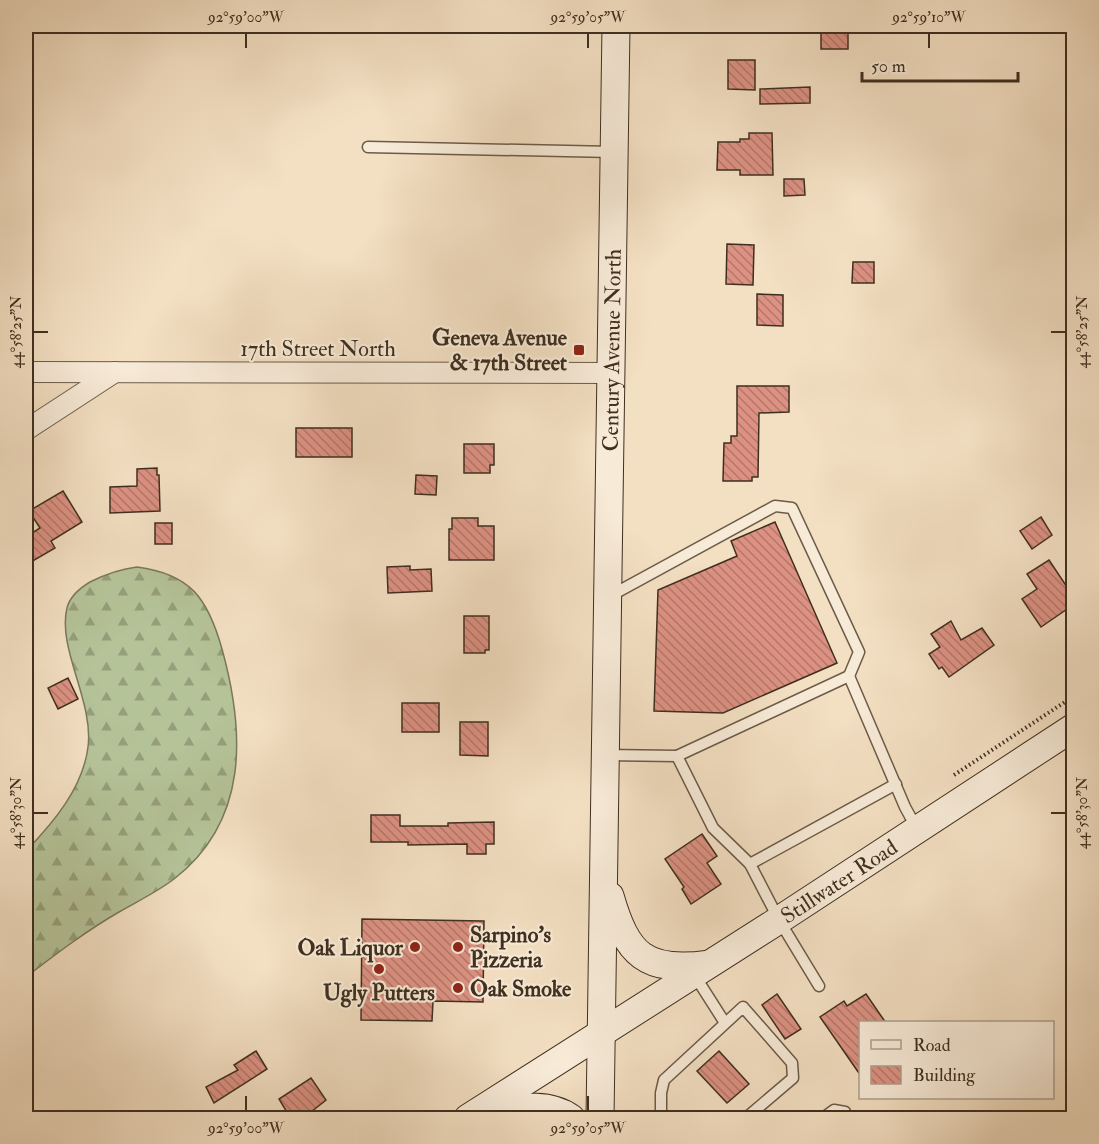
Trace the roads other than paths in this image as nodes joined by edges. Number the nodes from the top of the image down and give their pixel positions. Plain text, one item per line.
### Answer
1 (616, 26) edge
2 (368, 147) dead end
3 (614, 152) junction
4 (26, 372) edge
5 (115, 372) junction
6 (611, 373) junction
7 (26, 429) edge
8 (607, 597) junction
9 (849, 676) junction
10 (1074, 727) edge
11 (605, 755) junction
12 (677, 756) junction
13 (896, 784) junction
14 (917, 829) junction
15 (750, 864) junction
16 (603, 873) junction
17 (779, 920) junction
18 (702, 969) junction
19 (819, 986) dead end
20 (726, 1023) junction
21 (601, 1033) junction
22 (471, 1116) edge
23 (571, 1119) edge
24 (600, 1119) edge
25 (661, 1119) edge
26 (746, 1119) edge
27 (823, 1119) edge
28 (847, 1119) edge

1 - 3 main road, Century Avenue North
2 - 3 lane
3 - 6 main road, Century Avenue North
4 - 5 street, 17th Street North
5 - 6 street, 17th Street North
5 - 7 street
6 - 8 main road, Century Avenue North
8 - 9 lane
8 - 11 main road, Century Avenue North
9 - 12 lane
9 - 13 lane
10 - 14 main road, Stillwater Road
11 - 12 lane
11 - 16 main road, Century Avenue North
12 - 15 lane
13 - 14 lane
13 - 15 lane
14 - 17 main road, Stillwater Road
15 - 17 lane
16 - 18 main road
16 - 21 main road, Century Avenue North
17 - 18 main road, Stillwater Road
17 - 19 lane
18 - 20 lane
18 - 21 main road, Stillwater Road
20 - 25 lane
20 - 26 lane
21 - 22 main road, Stillwater Road
21 - 24 main road, Century Avenue North
22 - 23 main road
27 - 28 lane

